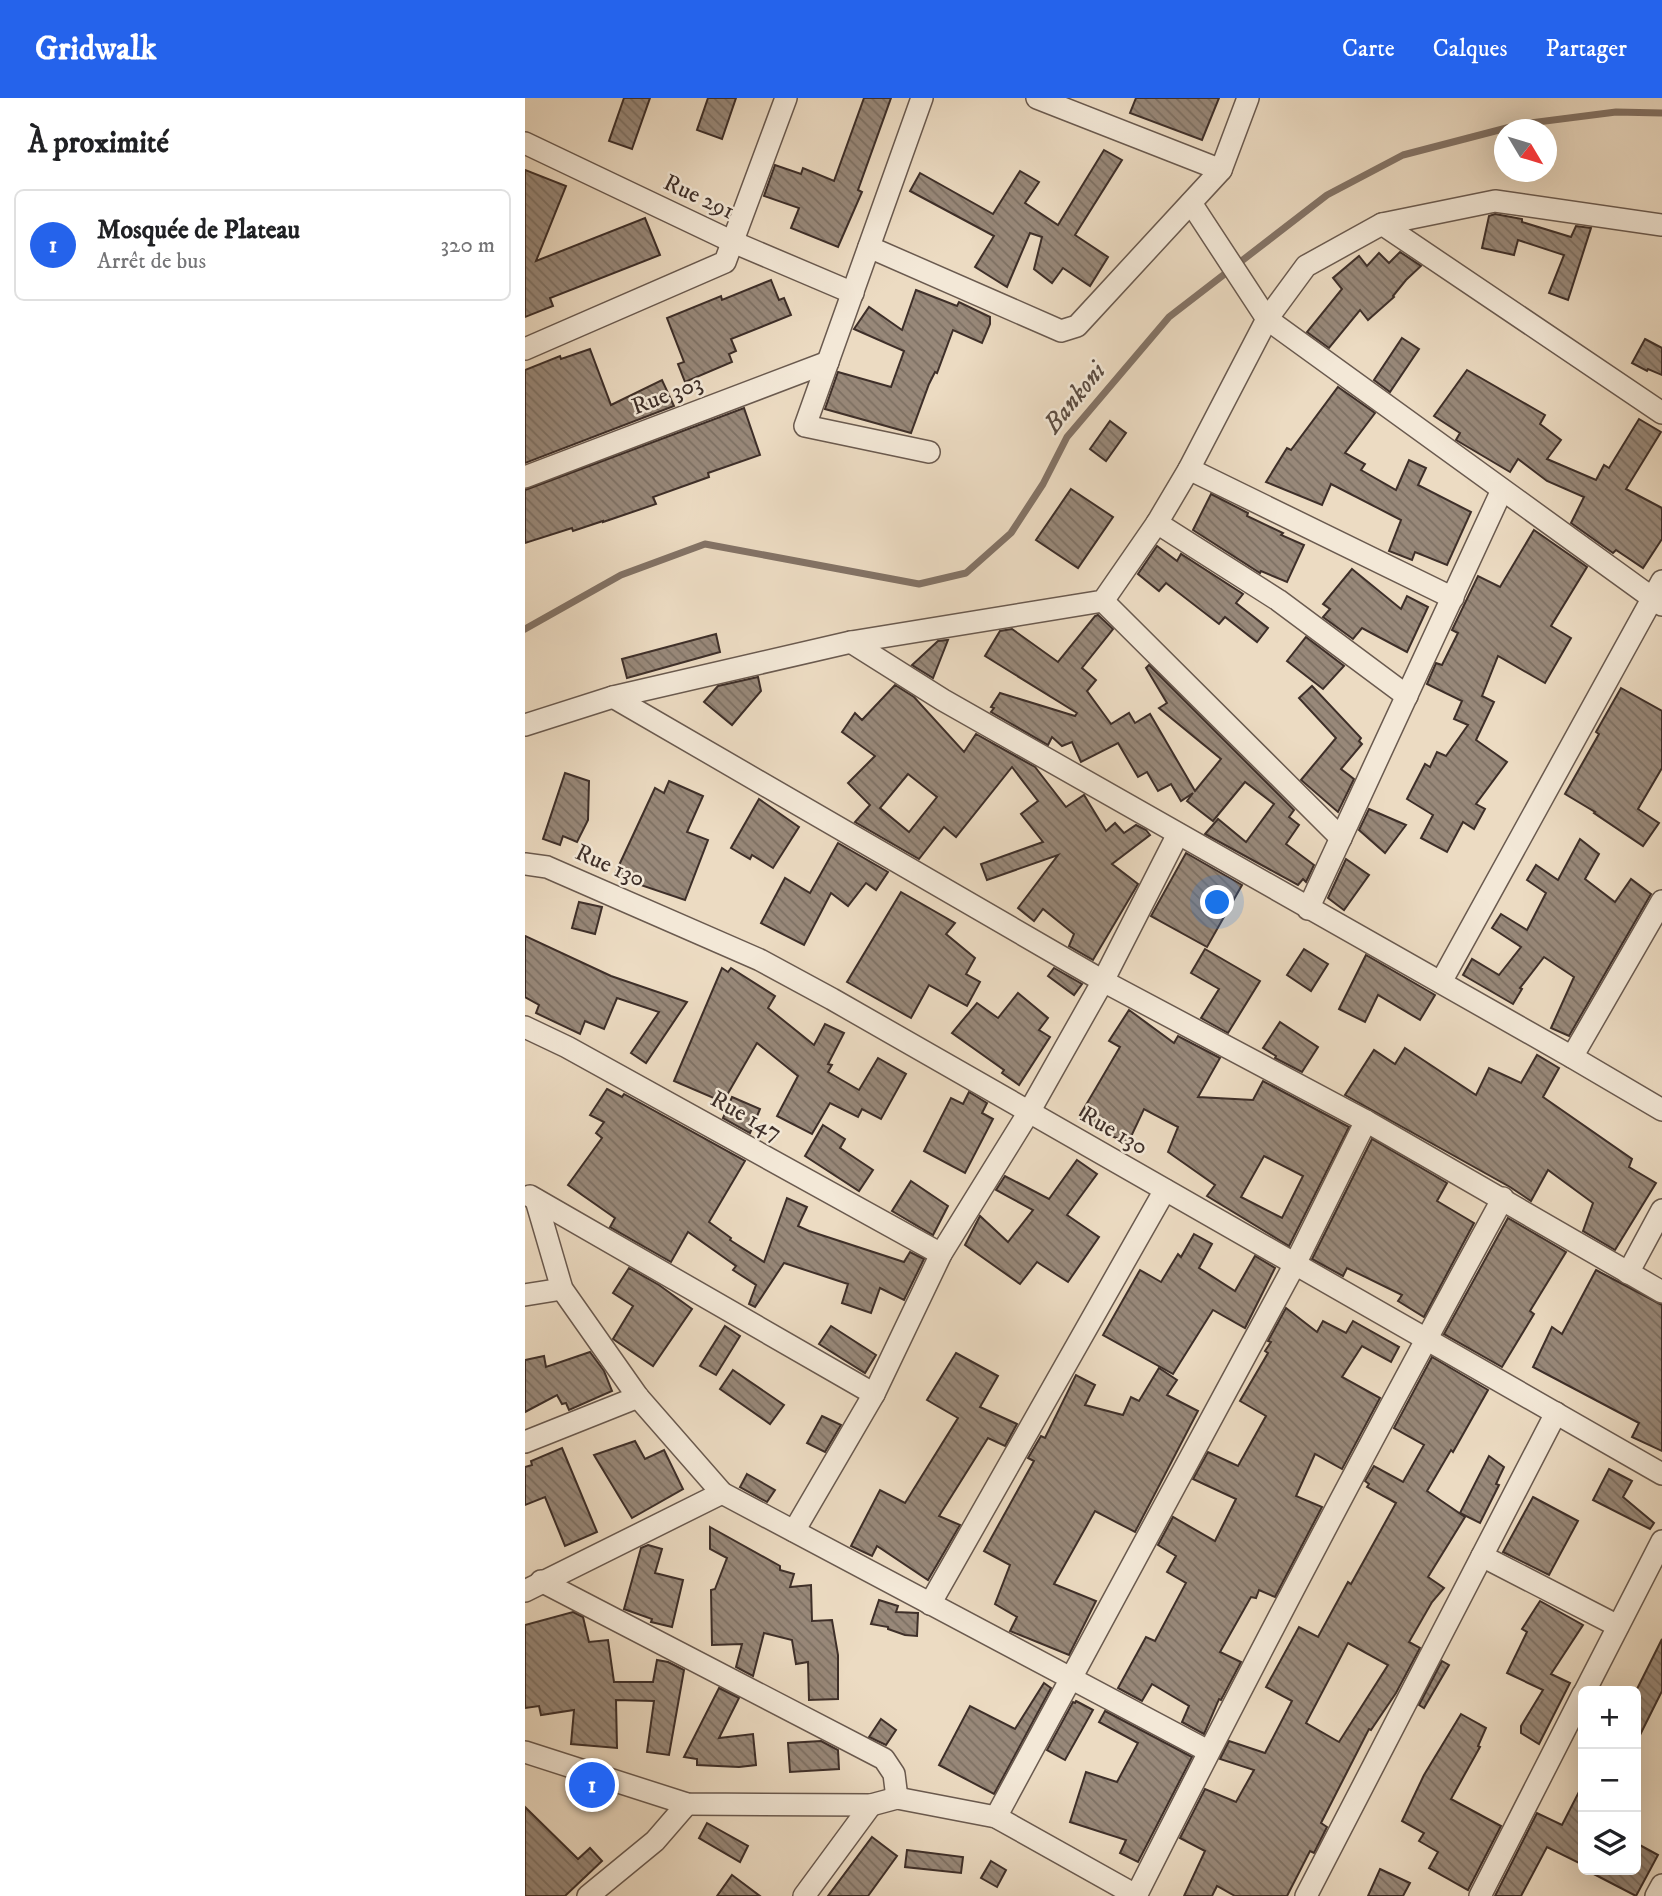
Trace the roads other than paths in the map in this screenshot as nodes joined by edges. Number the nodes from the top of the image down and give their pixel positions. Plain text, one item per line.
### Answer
1 (786, 98) edge
2 (922, 98) edge
3 (1037, 98) edge
4 (1248, 98) edge
5 (525, 143) edge
6 (1221, 170) junction
7 (1191, 203) junction
8 (1382, 224) junction
9 (1662, 225) edge
10 (733, 242) junction
11 (869, 247) junction
12 (853, 293) junction
13 (1267, 319) junction
14 (525, 349) edge
15 (828, 362) junction
16 (1662, 413) edge
17 (929, 452) dead end
18 (1189, 469) junction
19 (525, 477) edge
20 (1503, 490) junction
21 (1157, 523) junction
22 (1659, 595) edge
23 (1453, 598) junction
24 (1103, 601) junction
25 (852, 642) junction
26 (1407, 696) junction
27 (613, 697) junction
28 (525, 725) edge
29 (1178, 834) junction
30 (1341, 838) junction
31 (525, 864) edge
32 (1662, 901) edge
33 (1308, 909) junction
34 (1103, 981) junction
35 (1441, 982) junction
36 (525, 1027) edge
37 (1572, 1057) junction
38 (1662, 1110) edge
39 (1029, 1112) junction
40 (1366, 1122) junction
41 (1165, 1190) junction
42 (531, 1197) edge
43 (1503, 1198) junction
44 (1662, 1210) edge
45 (941, 1254) junction
46 (1295, 1264) junction
47 (1628, 1273) junction
48 (562, 1289) junction
49 (1662, 1292) edge
50 (525, 1296) edge
51 (1426, 1339) junction
52 (874, 1394) junction
53 (638, 1397) junction
54 (1556, 1413) junction
55 (525, 1442) edge
56 (1662, 1474) edge
57 (722, 1493) junction
58 (794, 1531) junction
59 (1662, 1541) edge
60 (1482, 1556) junction
61 (533, 1586) edge
62 (930, 1604) junction
63 (1618, 1626) junction
64 (1070, 1678) junction
65 (1588, 1686) edge
66 (1578, 1705) edge
67 (1208, 1751) junction
68 (525, 1752) edge
69 (897, 1798) junction
70 (687, 1804) junction
71 (871, 1805) junction
72 (996, 1817) junction
73 (1662, 1885) edge
74 (588, 1896) edge
75 (804, 1896) edge
76 (1136, 1896) edge
77 (1306, 1896) edge
78 (1480, 1896) edge
79 (1656, 1896) edge

1 - 10 street
2 - 11 street
3 - 6 street
4 - 6 street
5 - 10 street, Rue 291
6 - 7 street
7 - 11 street
7 - 13 street
8 - 9 street
8 - 13 street
8 - 16 street
10 - 12 street, Rue 291
10 - 14 street
11 - 12 street
12 - 15 street
13 - 18 street
13 - 20 street
15 - 17 street
15 - 19 street, Rue 303
18 - 21 street
18 - 23 street
20 - 22 street
20 - 23 street
21 - 24 street
21 - 26 street
22 - 35 street
23 - 26 street
24 - 25 street
24 - 30 street
25 - 27 street
25 - 29 street
26 - 30 street
27 - 28 street
27 - 34 street
29 - 33 street
29 - 34 street
30 - 33 street
31 - 39 street, Rue 130
32 - 37 street
33 - 35 street
34 - 39 street
34 - 40 street
35 - 37 street
36 - 45 street, Rue 147
37 - 38 street
39 - 41 street, Rue 130
39 - 45 street
40 - 43 street
40 - 46 street
41 - 46 street, Rue 130
41 - 62 street
42 - 48 street
42 - 52 street
43 - 47 street
43 - 51 street
44 - 47 street
45 - 52 street
46 - 51 street, Rue 130
46 - 64 street
47 - 49 street
48 - 50 street
48 - 53 street
51 - 54 street, Rue 130
51 - 67 street
52 - 58 street
53 - 55 street
53 - 57 street
54 - 56 street, Rue 130
54 - 60 street
57 - 58 street
57 - 61 street
58 - 62 street
59 - 63 street
60 - 63 street
60 - 77 street
61 - 69 street
62 - 64 street
63 - 65 street
64 - 67 street
64 - 72 street
66 - 78 street
67 - 76 street
68 - 70 street
69 - 71 street
69 - 72 street
70 - 71 street
70 - 74 street
71 - 75 street
72 - 76 street
73 - 79 street

